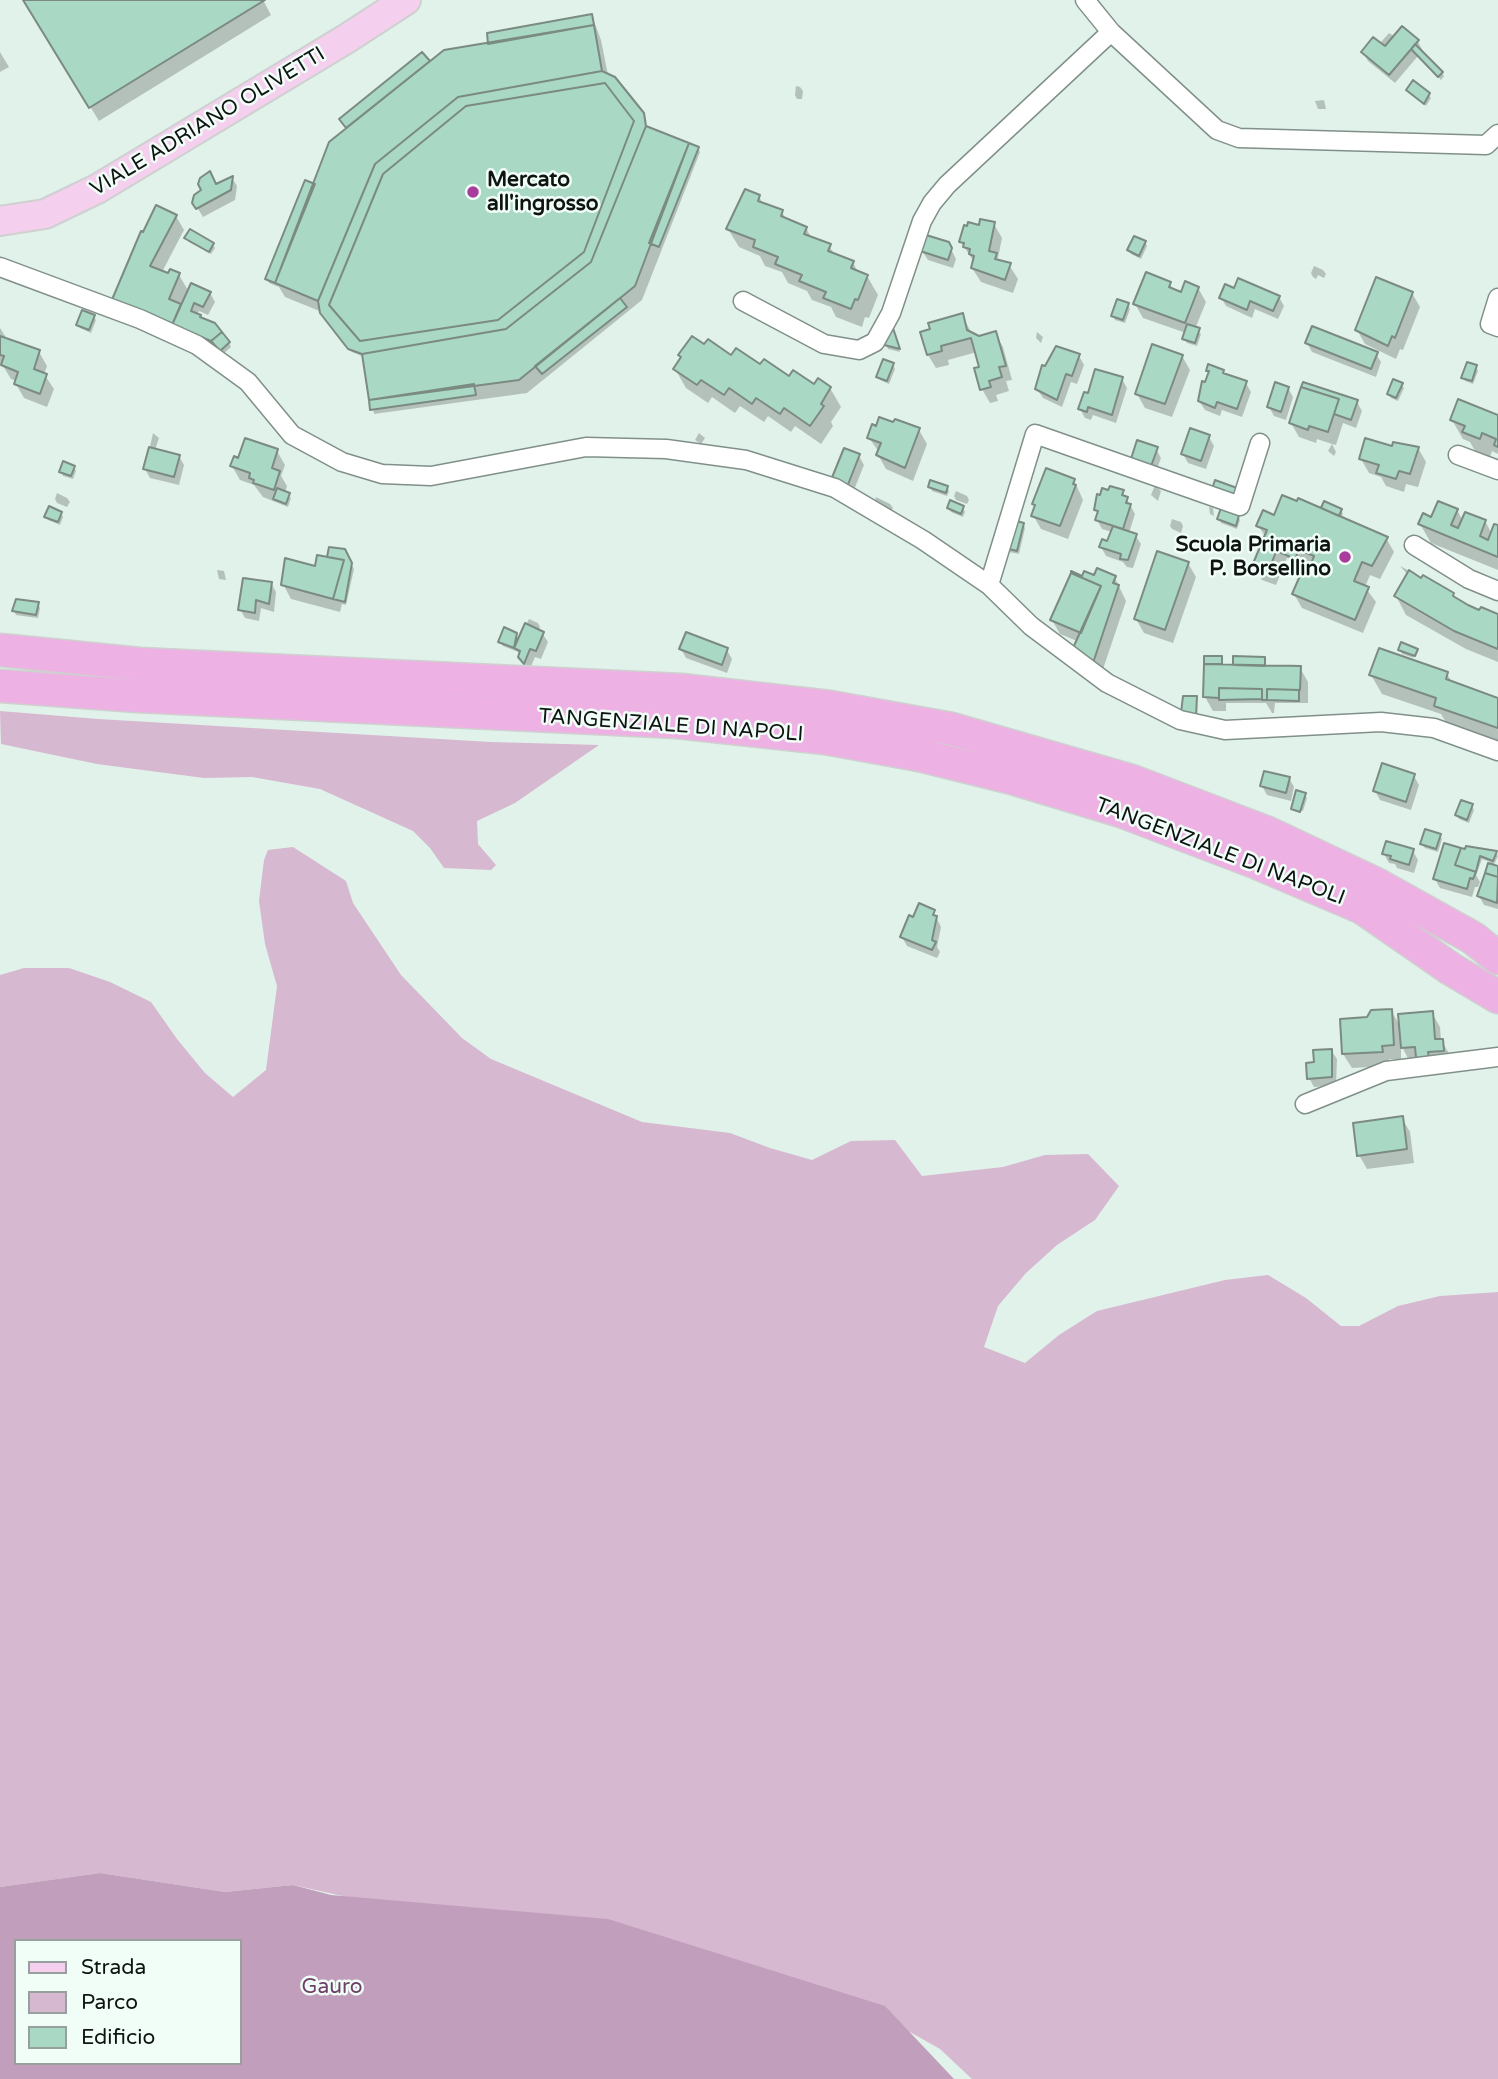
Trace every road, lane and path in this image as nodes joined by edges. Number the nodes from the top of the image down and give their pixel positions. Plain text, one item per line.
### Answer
1 (406, 0) edge
2 (1085, 0) edge
3 (1111, 32) junction
4 (1494, 142) edge
5 (0, 221) edge
6 (0, 267) edge
7 (1498, 298) edge
8 (743, 300) dead end
9 (1498, 327) edge
10 (1260, 443) dead end
11 (1458, 455) dead end
12 (1498, 470) edge
13 (1414, 545) dead end
14 (989, 586) junction
15 (1498, 592) edge
16 (0, 650) edge
17 (0, 686) edge
18 (1498, 751) edge
19 (1498, 958) edge
20 (1498, 997) edge
21 (1498, 1057) edge
22 (1304, 1104) dead end

1 - 5 main road, VIALE ADRIANO OLIVETTI
2 - 3 street
3 - 4 street
3 - 8 street
6 - 14 street
7 - 9 street
10 - 14 street
11 - 12 street
13 - 15 street
14 - 18 street
16 - 19 highway, TANGENZIALE DI NAPOLI
17 - 20 highway, TANGENZIALE DI NAPOLI
21 - 22 street

